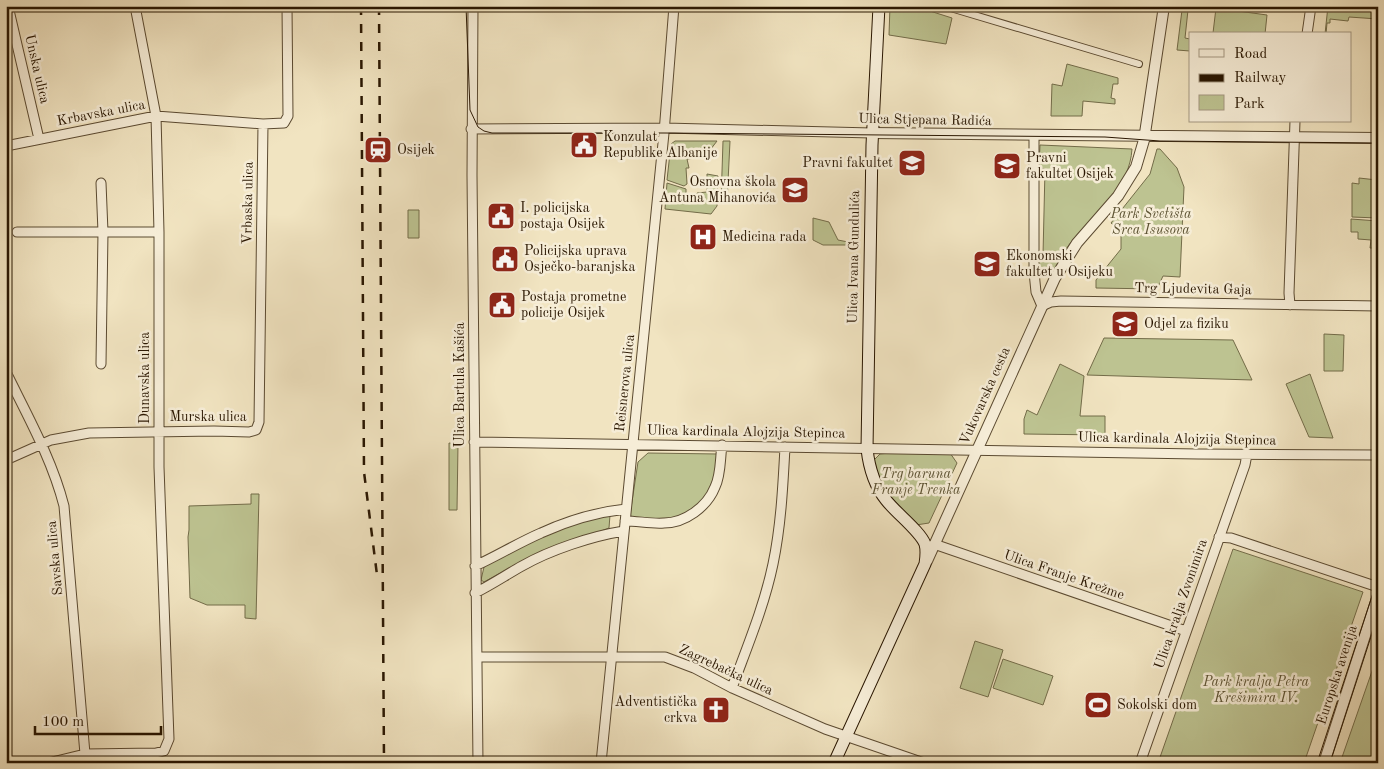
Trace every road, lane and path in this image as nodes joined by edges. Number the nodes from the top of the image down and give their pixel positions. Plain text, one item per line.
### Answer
1 (8, 6) edge
2 (135, 6) edge
3 (287, 6) edge
4 (473, 6) edge
5 (674, 6) edge
6 (879, 6) edge
7 (944, 6) edge
8 (1164, 6) edge
9 (1311, 6) edge
10 (1307, 32) edge
11 (1139, 64) dead end
12 (156, 116) junction
13 (1295, 122) edge
14 (263, 124) junction
15 (664, 128) junction
16 (472, 129) junction
17 (872, 133) junction
18 (1034, 135) junction
19 (1144, 136) junction
20 (40, 138) junction
21 (1294, 138) junction
22 (1378, 138) edge
23 (6, 146) edge
24 (101, 183) dead end
25 (17, 232) dead end
26 (103, 232) junction
27 (159, 232) junction
28 (1290, 305) junction
29 (1042, 306) junction
30 (1378, 306) edge
31 (101, 364) dead end
32 (6, 372) edge
33 (259, 422) joint
34 (159, 431) junction
35 (474, 442) junction
36 (633, 443) junction
37 (42, 445) junction
38 (722, 445) junction
39 (785, 447) junction
40 (867, 448) junction
41 (977, 450) junction
42 (1247, 454) junction
43 (1378, 455) edge
44 (6, 460) edge
45 (626, 509) junction
46 (625, 521) junction
47 (624, 531) junction
48 (1219, 537) junction
49 (934, 544) junction
50 (925, 564) junction
51 (475, 566) junction
52 (1378, 587) edge
53 (475, 593) junction
54 (1378, 595) edge
55 (1186, 631) junction
56 (477, 657) junction
57 (612, 657) junction
58 (732, 688) junction
59 (845, 737) junction
60 (85, 754) junction
61 (48, 763) edge
62 (478, 763) edge
63 (601, 763) edge
64 (834, 763) edge
65 (924, 763) edge
66 (1140, 763) edge
67 (1324, 763) edge

1 - 20 street, Unska ulica
2 - 12 street, Dunavska ulica
3 - 14 street
4 - 16 street, Ulica Bartula Kašića
5 - 15 street, Reisnerova ulica
6 - 17 main road, Ulica Ivana Gundulića
7 - 11 street
8 - 19 street, Vukovarska cesta
9 - 10 street
12 - 14 street, Krbavska ulica
12 - 20 street, Krbavska ulica
12 - 27 street, Dunavska ulica
13 - 21 street
14 - 33 street, Vrbaska ulica
15 - 16 street, Ulica Stjepana Radića
15 - 17 street, Ulica Stjepana Radića
15 - 36 street, Reisnerova ulica
16 - 35 street, Ulica Bartula Kašića
17 - 18 street, Ulica Stjepana Radića
17 - 40 main road, Ulica Ivana Gundulića
18 - 19 street, Ulica Stjepana Radića
18 - 29 street
19 - 21 street, Ulica Stjepana Radića
19 - 29 street, Vukovarska cesta
20 - 23 street, Krbavska ulica
21 - 22 street, Ulica Stjepana Radića
21 - 28 street
24 - 26 street
25 - 26 street
26 - 27 street
26 - 31 street
27 - 34 street, Dunavska ulica
28 - 29 street, Trg Ljudevita Gaja
28 - 30 street, Trg Ljudevita Gaja
29 - 41 street, Vukovarska cesta
32 - 37 street, Savska ulica
33 - 34 street, Murska ulica
34 - 37 street, Murska ulica
34 - 60 street, Dunavska ulica
35 - 36 street, Ulica kardinala Alojzija Stepinca
35 - 51 street, Ulica Bartula Kašića
36 - 38 street, Ulica kardinala Alojzija Stepinca
36 - 45 street, Reisnerova ulica
37 - 44 street, Murska ulica
37 - 60 street, Savska ulica
38 - 39 street, Ulica kardinala Alojzija Stepinca
38 - 46 street
39 - 40 street, Ulica kardinala Alojzija Stepinca
39 - 58 street
40 - 41 street
40 - 50 main road, Ulica Ivana Gundulića
41 - 42 street, Ulica kardinala Alojzija Stepinca
41 - 49 street, Vukovarska cesta
42 - 43 street, Ulica kardinala Alojzija Stepinca
42 - 48 street, Ulica kralja Zvonimira
45 - 46 street, Reisnerova ulica
45 - 51 street
46 - 47 street, Reisnerova ulica
47 - 53 street
47 - 57 street, Reisnerova ulica
48 - 52 street
48 - 55 street, Ulica kralja Zvonimira
49 - 50 street, Vukovarska cesta
49 - 55 street, Ulica Franje Krežme
50 - 59 main road, Vukovarska cesta
51 - 53 street, Ulica Bartula Kašića
53 - 56 street, Ulica Bartula Kašića
54 - 67 street, Europska avenija
55 - 66 street, Ulica kralja Zvonimira
56 - 57 street, Zagrebačka ulica
56 - 62 street, Ulica Bartula Kašića
57 - 58 street, Zagrebačka ulica
57 - 63 street, Reisnerova ulica
58 - 59 street, Zagrebačka ulica
59 - 64 main road, Vukovarska cesta
59 - 65 street, Zagrebačka ulica
60 - 61 street

